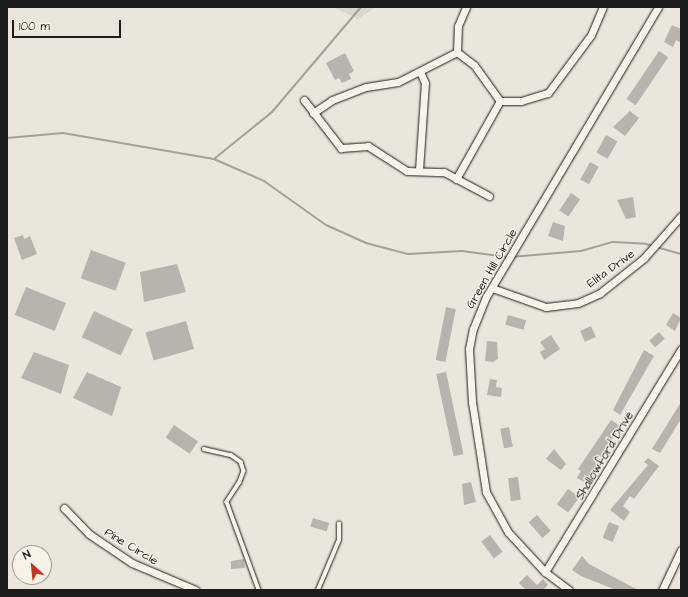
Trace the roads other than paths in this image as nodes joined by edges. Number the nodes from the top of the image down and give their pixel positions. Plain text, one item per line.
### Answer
1 (466, 7) edge
2 (603, 7) edge
3 (658, 7) edge
4 (457, 52) junction
5 (420, 72) junction
6 (304, 100) dead end
7 (500, 101) junction
8 (313, 113) junction
9 (419, 170) junction
10 (456, 179) junction
11 (489, 196) dead end
12 (681, 216) edge
13 (492, 288) junction
14 (681, 349) edge
15 (204, 449) dead end
16 (64, 508) dead end
17 (339, 524) dead end
18 (681, 550) edge
19 (545, 572) junction
20 (196, 590) edge
21 (259, 590) edge
22 (318, 590) edge
23 (569, 590) edge
24 (662, 590) edge

1 - 4 street
2 - 7 street
3 - 13 street, Green Hill Circle
4 - 5 street
4 - 7 street
5 - 8 street
5 - 9 street
6 - 8 street
7 - 10 street
8 - 9 street
9 - 10 street
10 - 11 street
12 - 13 street, Elita Drive
13 - 19 street, Green Hill Circle
14 - 19 street, Shallowford Drive
15 - 21 lane
16 - 20 street, Pine Circle
17 - 22 lane
18 - 24 street
19 - 23 street, Green Hill Circle

